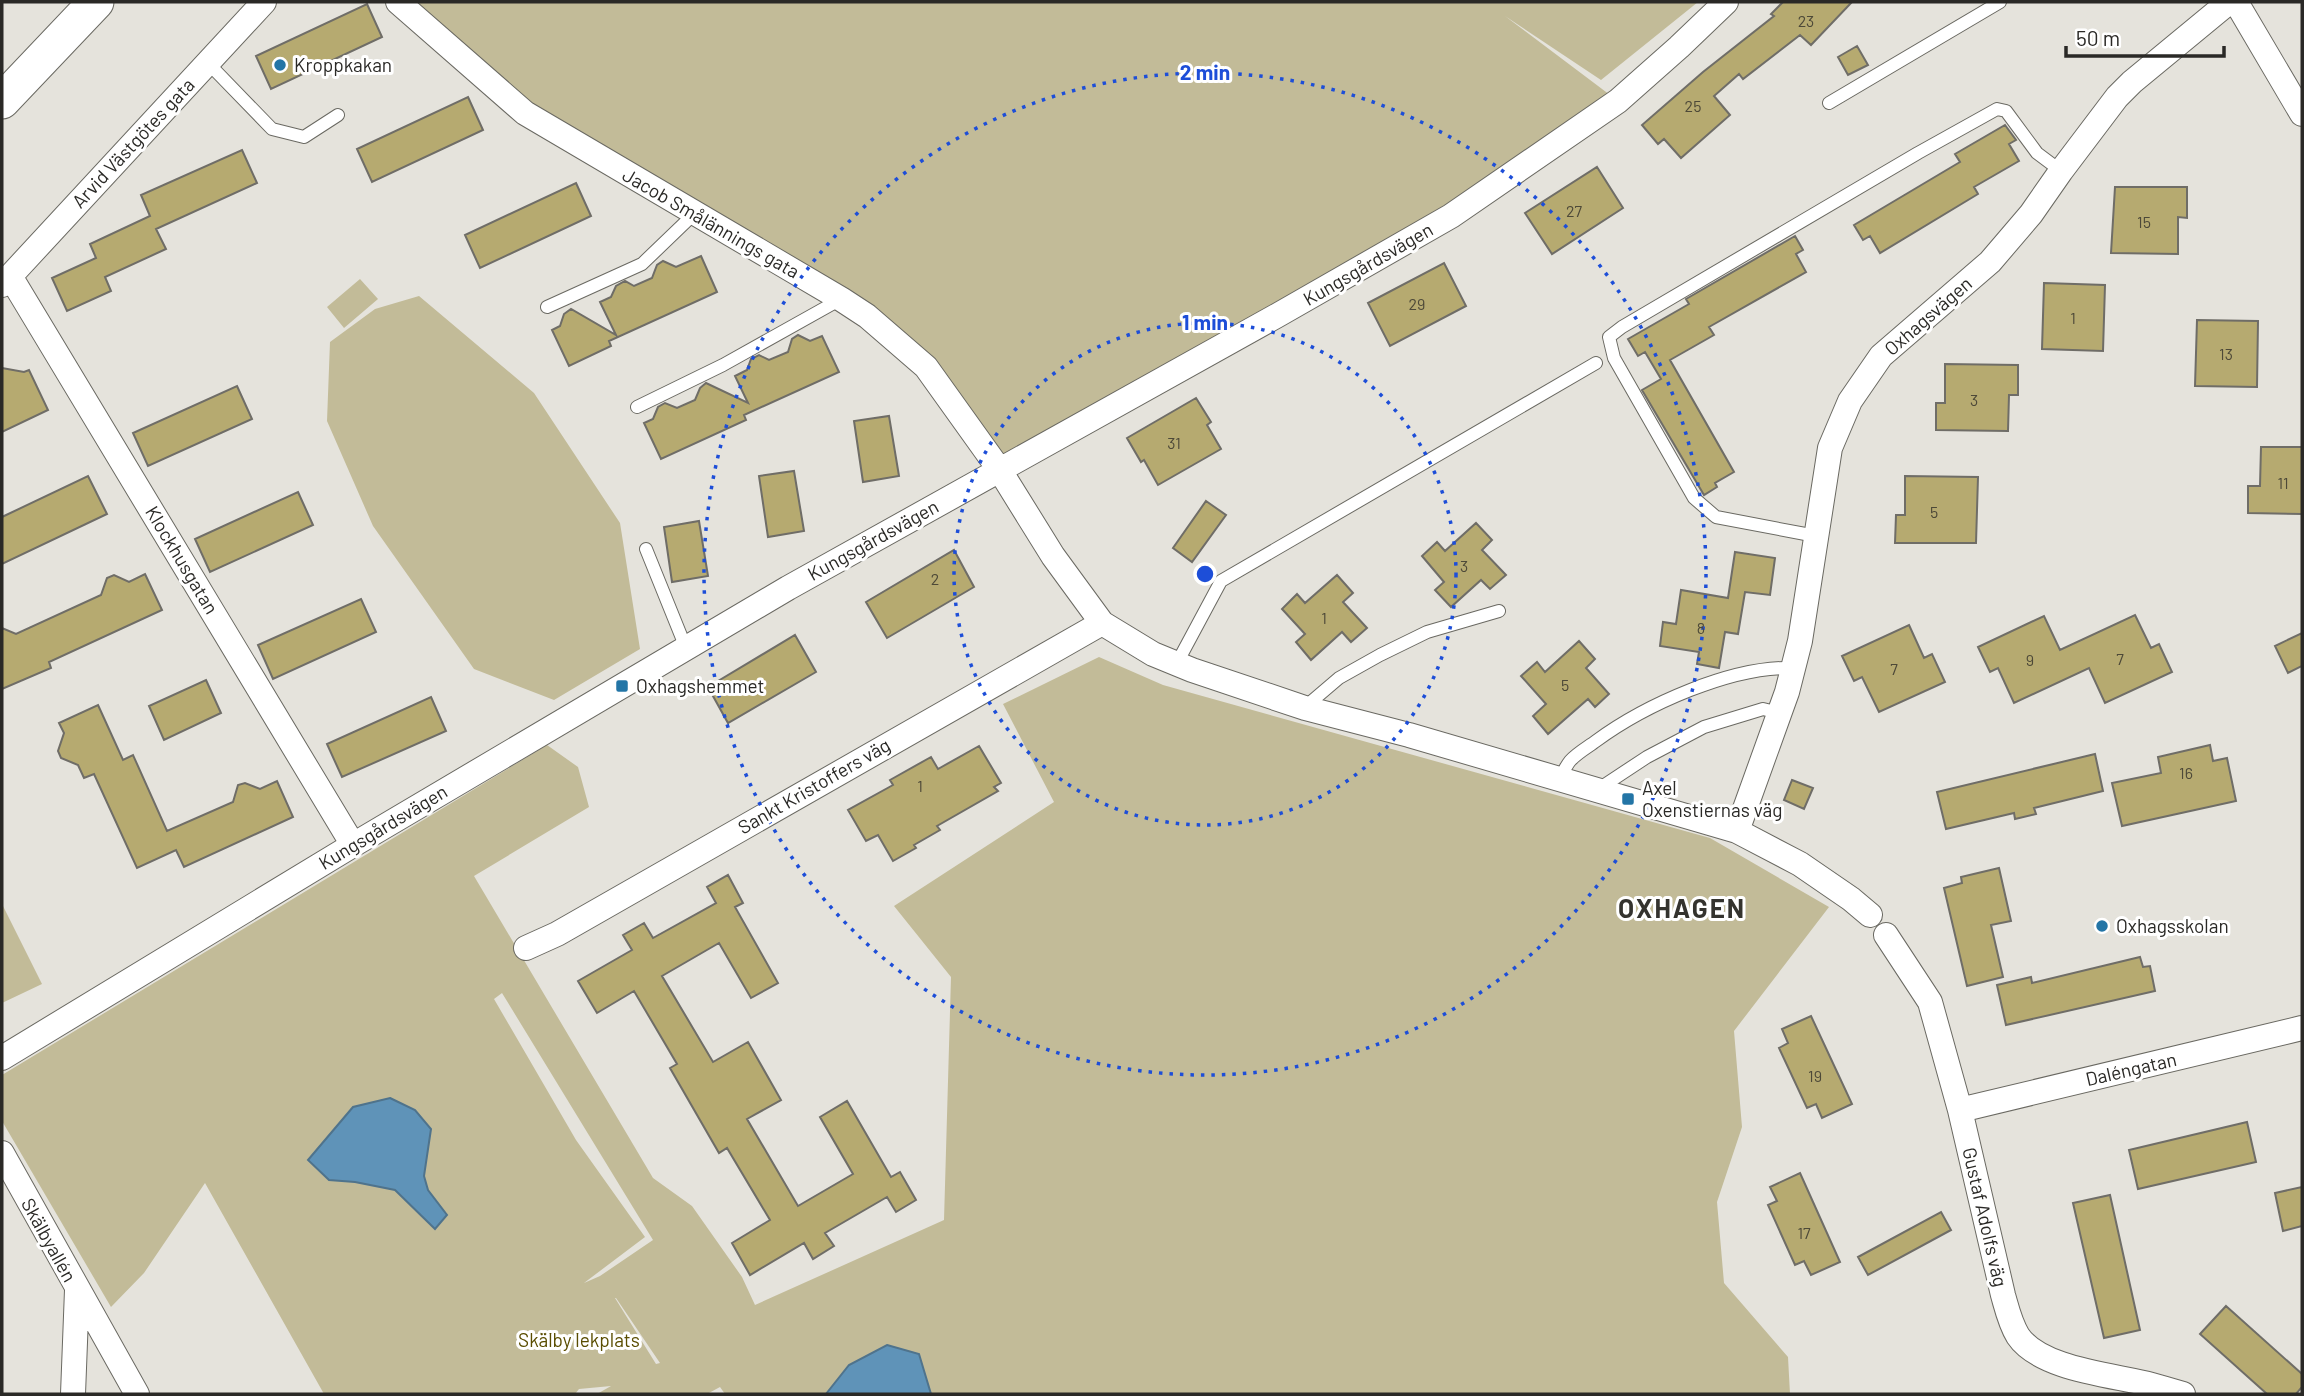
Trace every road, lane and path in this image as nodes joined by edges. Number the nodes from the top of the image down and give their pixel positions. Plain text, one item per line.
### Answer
1 (96, 2) edge
2 (264, 2) edge
3 (398, 2) edge
4 (1726, 2) edge
5 (2000, 2) edge
6 (2229, 2) edge
7 (2236, 2) edge
8 (208, 63) junction
9 (2, 101) edge
10 (1829, 103) dead end
11 (2302, 114) edge
12 (338, 115) dead end
13 (2061, 171) junction
14 (695, 213) junction
15 (6, 280) edge
16 (841, 299) junction
17 (548, 307) dead end
18 (1597, 363) dead end
19 (637, 407) dead end
20 (999, 469) junction
21 (1816, 536) junction
22 (646, 549) dead end
23 (1499, 611) dead end
24 (1102, 623) junction
25 (686, 648) junction
26 (1177, 663) junction
27 (1793, 668) junction
28 (1305, 708) junction
29 (1779, 713) junction
30 (1559, 779) junction
31 (1597, 790) junction
32 (1737, 831) junction
33 (353, 845) junction
34 (1870, 915) joint
35 (1886, 935) joint
36 (526, 948) dead end
37 (2302, 1028) edge
38 (2, 1058) edge
39 (1960, 1110) junction
40 (2, 1153) edge
41 (77, 1290) junction
42 (74, 1394) edge
43 (137, 1394) edge
44 (2183, 1394) edge

1 - 9 main road
2 - 8 street, Arvid Västgötes gata
3 - 14 street, Jacob Smålännings gata
4 - 20 street, Kungsgårdsvägen
5 - 10 lane
6 - 13 street, Oxhagsvägen
7 - 11 street
8 - 12 lane
8 - 15 street, Arvid Västgötes gata
13 - 21 street, Oxhagsvägen
13 - 21 lane
14 - 16 street, Jacob Smålännings gata
14 - 17 lane
15 - 33 street, Klockhusgatan
16 - 19 lane
16 - 20 street, Jacob Smålännings gata
18 - 26 lane
20 - 24 street
20 - 25 street, Kungsgårdsvägen
21 - 27 street, Oxhagsvägen
22 - 25 lane
23 - 28 lane
24 - 26 street
24 - 36 street, Sankt Kristoffers väg
25 - 33 street, Kungsgårdsvägen
26 - 28 street
27 - 29 street, Oxhagsvägen
27 - 30 lane
28 - 30 street
29 - 31 lane
29 - 32 street, Oxhagsvägen
30 - 31 street
31 - 32 street
32 - 34 street
33 - 38 street, Kungsgårdsvägen
34 - 35 lane
35 - 39 street, Gustaf Adolfs väg
37 - 39 street, Daléngatan
39 - 44 street, Gustaf Adolfs väg
40 - 41 street, Skälbyallén
41 - 42 street, Skälbyallén
41 - 43 street, Skälbyallén

